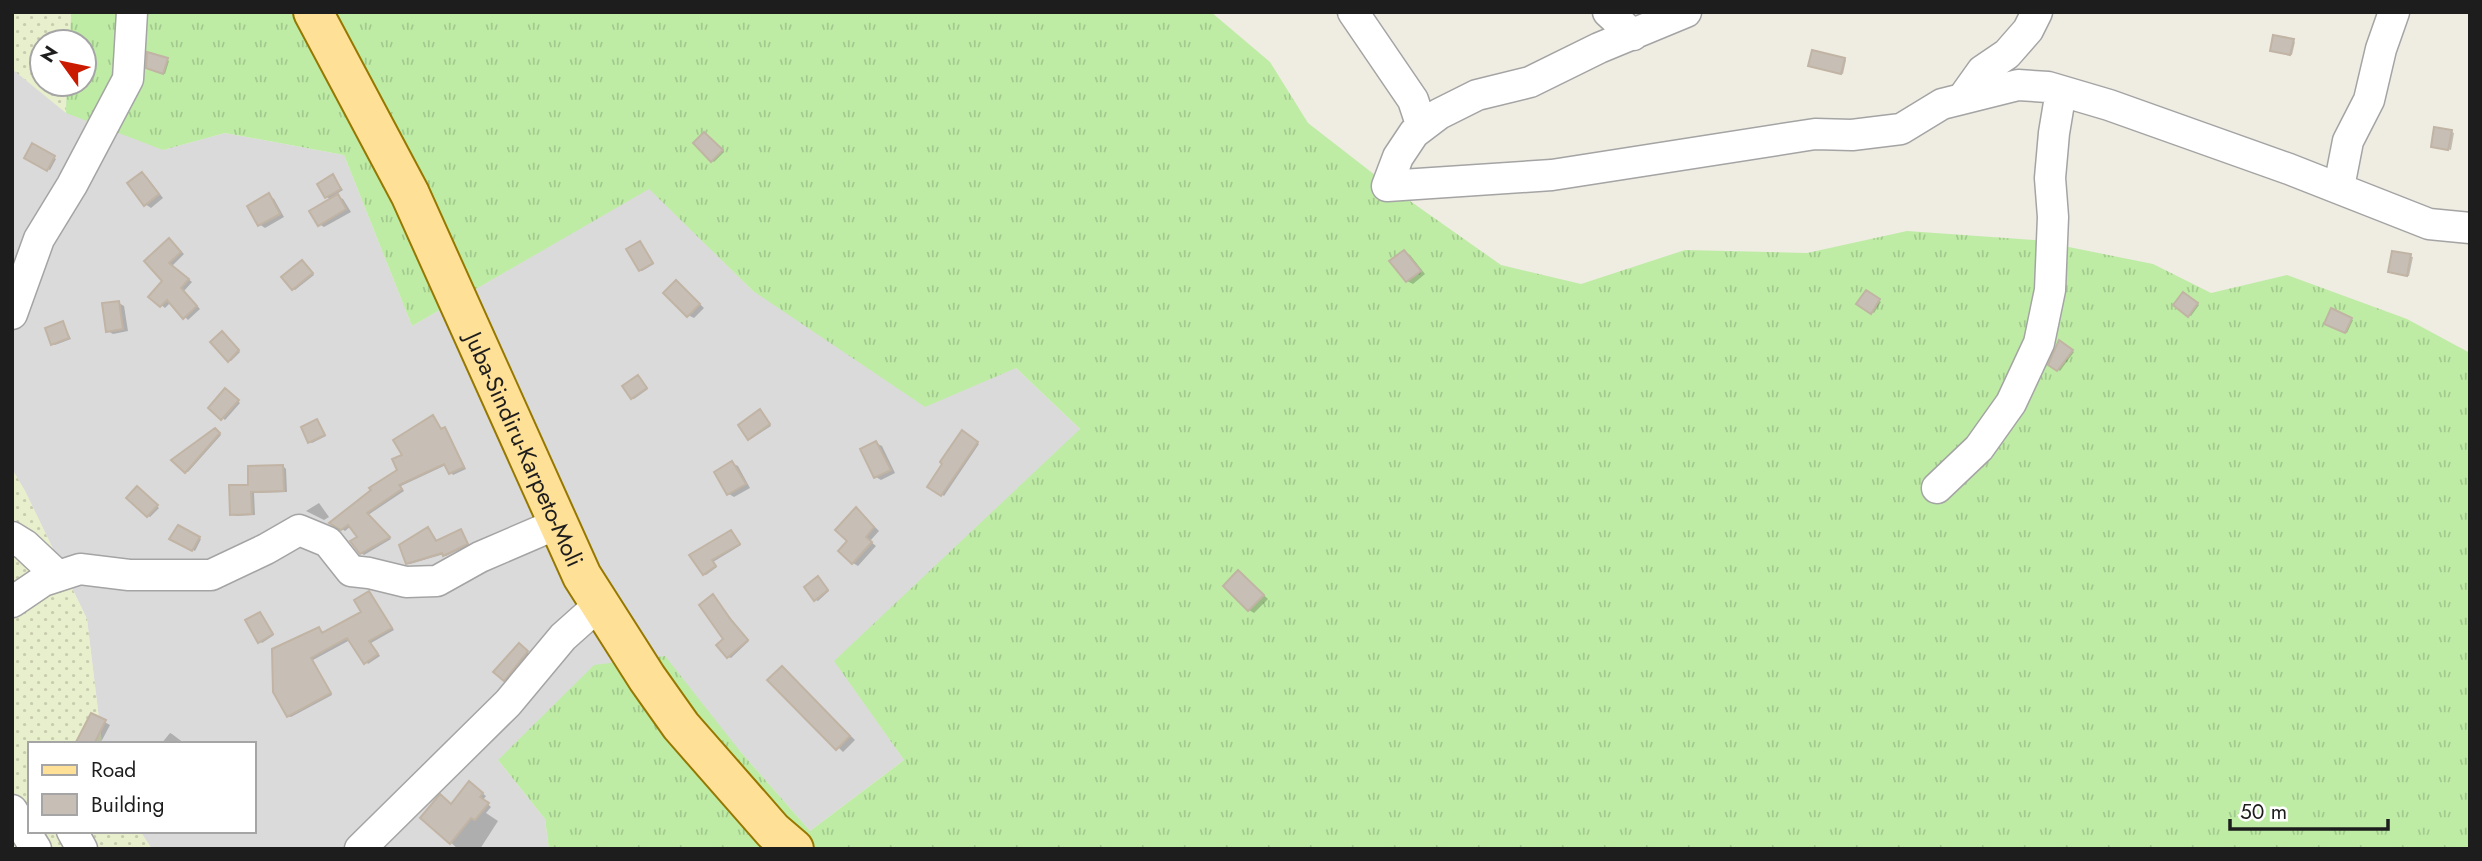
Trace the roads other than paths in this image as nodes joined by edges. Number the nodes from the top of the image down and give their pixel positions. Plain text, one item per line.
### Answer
1 (132, 12) edge
2 (313, 12) edge
3 (1353, 12) edge
4 (1608, 12) edge
5 (1686, 12) edge
6 (2038, 12) edge
7 (2394, 12) edge
8 (1633, 35) junction
9 (2061, 91) junction
10 (1962, 99) junction
11 (1422, 127) junction
12 (2339, 187) junction
13 (2470, 228) edge
14 (12, 314) edge
15 (1937, 488) dead end
16 (559, 523) junction
17 (12, 537) edge
18 (58, 576) junction
19 (12, 601) edge
20 (600, 604) junction
21 (12, 810) edge
22 (73, 833) edge
23 (36, 849) edge
24 (82, 849) edge
25 (360, 849) edge
26 (794, 849) edge

1 - 14 street
2 - 16 main road, Juba-Sindiru-Karpeto-Moli
3 - 11 street
4 - 8 street
5 - 8 street
6 - 10 street
7 - 12 street
8 - 11 street
9 - 10 street
9 - 12 street
9 - 15 street
10 - 11 street
12 - 13 street
16 - 18 street
16 - 20 main road, Juba-Sindiru-Karpeto-Moli
17 - 18 street
18 - 19 street
20 - 25 street
20 - 26 main road, Juba-Sindiru-Karpeto-Moli
21 - 23 street
22 - 24 street

